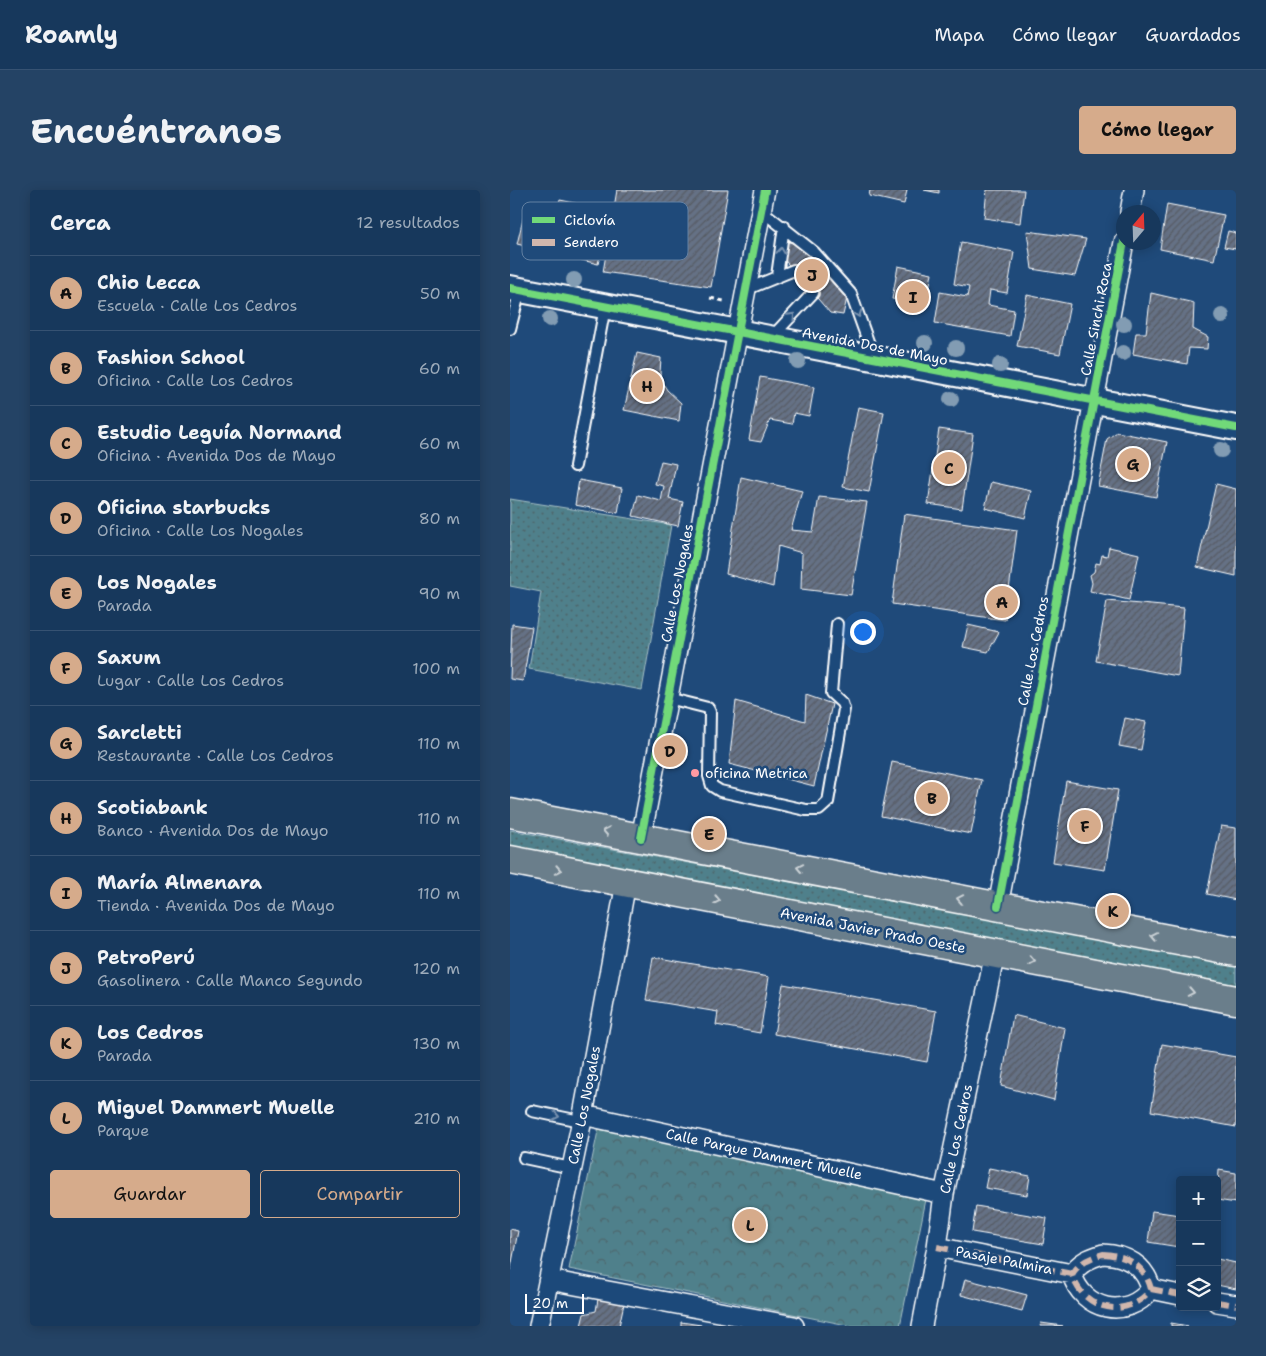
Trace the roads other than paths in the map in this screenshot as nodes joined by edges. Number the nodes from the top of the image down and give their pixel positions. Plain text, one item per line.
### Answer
1 (765, 190) edge
2 (1134, 190) edge
3 (1131, 205) edge
4 (761, 210) junction
5 (784, 226) junction
6 (1122, 250) edge
7 (794, 270) dead end
8 (777, 276) junction
9 (515, 289) edge
10 (745, 290) junction
11 (813, 293) dead end
12 (605, 307) junction
13 (510, 329) edge
14 (736, 332) junction
15 (770, 339) junction
16 (874, 359) junction
17 (1093, 401) junction
18 (1236, 428) edge
19 (575, 466) dead end
20 (837, 624) dead end
21 (668, 698) junction
22 (510, 812) edge
23 (641, 838) junction
24 (510, 860) edge
25 (626, 883) junction
26 (998, 906) junction
27 (1236, 952) edge
28 (995, 954) junction
29 (1236, 1000) edge
30 (532, 1111) dead end
31 (582, 1118) junction
32 (524, 1158) dead end
33 (571, 1168) junction
34 (944, 1194) junction
35 (937, 1247) junction
36 (1072, 1274) junction
37 (549, 1280) junction
38 (1150, 1289) junction
39 (1176, 1294) edge
40 (1221, 1303) edge
41 (1236, 1305) edge
42 (540, 1326) edge
43 (794, 1326) edge
44 (922, 1326) edge

1 - 4 street, Calle Los Nogales
2 - 3 street
4 - 5 lane
4 - 10 street, Calle Los Nogales
8 -> 5 lane
5 -> 16 lane
6 - 17 street, Calle Sinchi Roca
7 - 8 lane
8 - 10 lane
9 - 12 street, Avenida Dos de Mayo
9 - 13 lane
10 - 14 street, Calle Los Nogales
15 -> 11 lane
12 - 14 street, Avenida Dos de Mayo
12 - 19 lane
14 - 15 street, Avenida Dos de Mayo
14 - 21 street, Calle Los Nogales
15 - 16 street, Avenida Dos de Mayo
16 - 17 street, Avenida Dos de Mayo
17 - 18 street, Avenida Dos de Mayo
17 - 26 street, Calle Los Cedros
20 - 21 lane
21 - 23 street, Calle Los Nogales
23 -> 22 main road
26 -> 23 main road
24 -> 25 main road, Avenida Javier Prado Oeste
25 -> 28 main road, Avenida Javier Prado Oeste
25 - 31 street, Calle Los Nogales
27 -> 26 main road
28 -> 29 main road, Avenida Javier Prado Oeste
28 - 34 street, Calle Los Cedros
30 -> 31 lane
31 - 33 street, Calle Los Nogales
31 - 34 street, Calle Parque Dammert Muelle
32 - 33 lane
33 - 37 street, Calle Los Nogales
34 - 35 street, Calle Los Cedros
35 - 36 street, Pasaje Palmira
35 - 44 street, Calle Los Cedros
36 - 38 street, Pasaje Palmira
36 - 38 street, Pasaje Palmira
37 - 42 street, Calle Los Nogales
37 - 43 street
38 - 39 street
40 - 41 street

